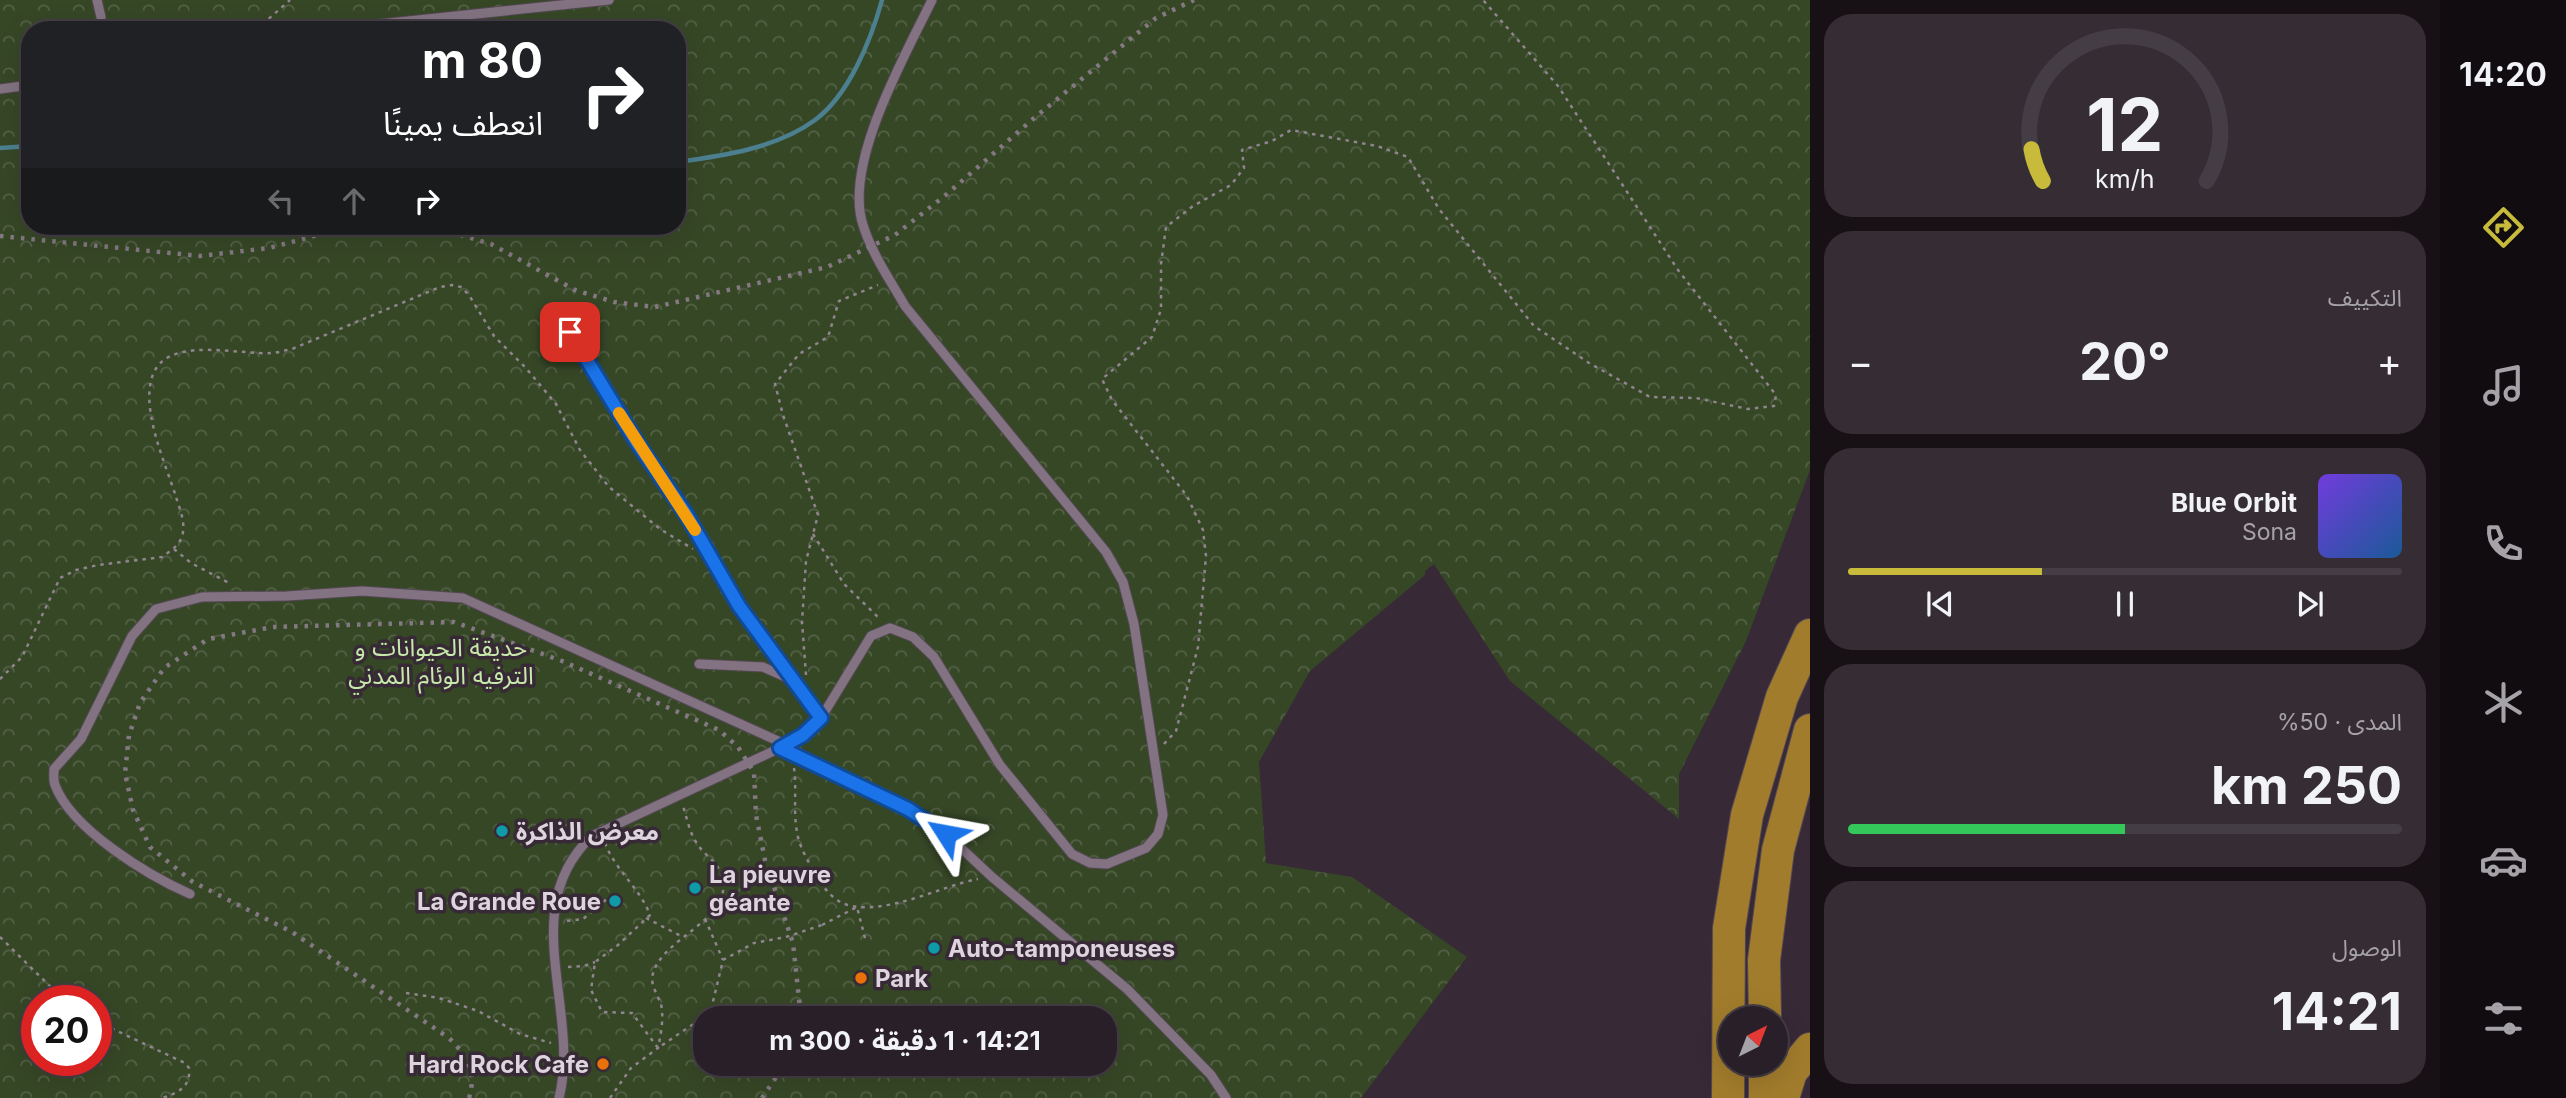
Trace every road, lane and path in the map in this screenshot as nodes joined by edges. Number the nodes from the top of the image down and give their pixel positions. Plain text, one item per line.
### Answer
1 (97, 0) edge
2 (290, 0) edge
3 (609, 0) edge
4 (932, 0) edge
5 (1483, 0) edge
6 (101, 17) dead end
7 (266, 21) edge
8 (409, 21) edge
9 (21, 86) edge
10 (0, 89) edge
11 (890, 280) junction
12 (557, 311) dead end
13 (813, 534) junction
14 (174, 548) junction
15 (711, 558) junction
16 (263, 596) junction
17 (890, 628) junction
18 (1810, 635) edge
19 (699, 664) dead end
20 (0, 680) edge
21 (793, 681) junction
22 (807, 700) junction
23 (821, 718) junction
24 (1810, 730) edge
25 (782, 747) junction
26 (1154, 754) junction
27 (679, 794) junction
28 (603, 831) junction
29 (992, 877) junction
30 (190, 894) dead end
31 (608, 898) dead end
32 (857, 906) junction
33 (646, 918) junction
34 (705, 919) junction
35 (553, 922) junction
36 (0, 937) edge
37 (683, 937) junction
38 (866, 942) dead end
39 (723, 960) junction
40 (595, 962) junction
41 (555, 967) junction
42 (49, 985) edge
43 (406, 993) dead end
44 (711, 1006) edge
45 (1765, 1006) edge
46 (693, 1024) edge
47 (112, 1029) edge
48 (564, 1048) junction
49 (658, 1048) junction
50 (1810, 1049) edge
51 (1765, 1076) edge
52 (162, 1098) edge
53 (559, 1098) edge
54 (610, 1098) edge
55 (1226, 1098) edge
56 (1728, 1098) edge
57 (1765, 1098) edge
58 (1783, 1098) edge

1 - 6 lane
2 - 7 path
3 - 8 lane
4 - 11 lane
5 - 26 path
9 - 10 lane
11 - 13 path
11 - 26 lane
12 - 15 lane
13 - 17 path
13 - 22 path
14 - 15 path
14 - 16 path
14 - 20 path
15 - 21 lane
16 - 25 lane
16 - 30 lane
17 - 23 lane
17 - 26 lane
18 - 56 highway
19 - 21 lane
21 - 22 lane
22 - 23 lane
23 - 25 lane
24 - 45 highway
25 - 27 lane
25 - 29 lane
25 - 32 path
27 - 28 lane
27 - 34 path
28 - 33 path
28 - 35 lane
29 - 32 path
29 - 55 lane
31 - 35 path
32 - 38 path
32 - 39 path, bridge
33 - 37 path
33 - 40 path
34 - 37 path
34 - 39 path
35 - 41 lane
36 - 42 path
37 - 49 path
39 - 44 path
40 - 41 path
40 - 49 path
41 - 48 lane
43 - 48 path
46 - 49 path
47 - 52 path
48 - 53 lane
49 - 54 path
50 - 58 highway
51 - 57 highway

